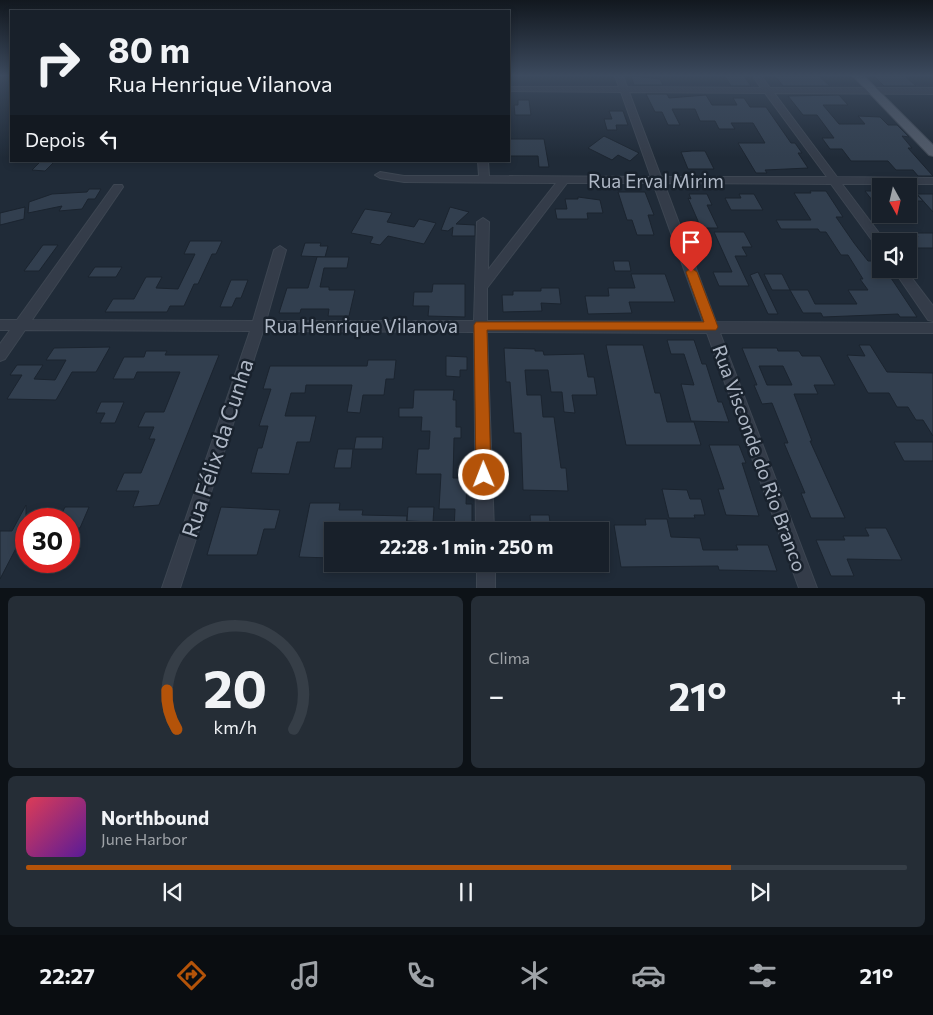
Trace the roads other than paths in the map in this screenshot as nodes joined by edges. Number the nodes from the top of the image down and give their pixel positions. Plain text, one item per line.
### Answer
1 (629, 103) edge
2 (778, 103) edge
3 (885, 103) edge
4 (933, 152) edge
5 (484, 162) edge
6 (380, 175) dead end
7 (484, 180) junction
8 (564, 180) junction
9 (657, 180) junction
10 (836, 181) junction
11 (933, 181) edge
12 (118, 187) dead end
13 (483, 222) dead end
14 (873, 233) edge
15 (280, 250) dead end
16 (906, 278) edge
17 (481, 287) junction
18 (933, 316) edge
19 (0, 325) edge
20 (480, 325) junction
21 (20, 326) junction
22 (258, 326) junction
23 (712, 327) junction
24 (933, 328) edge
25 (0, 355) edge
26 (485, 522) edge
27 (486, 572) edge
28 (171, 588) edge
29 (486, 588) edge
30 (808, 588) edge

1 - 9 street, Rua Visconde do Rio Branco
2 - 10 street
3 - 4 main road
5 - 7 street
6 - 7 street, Rua Erval Mirim
7 - 8 street, Rua Erval Mirim
8 - 9 street, Rua Erval Mirim
8 - 17 street
9 - 10 street, Rua Erval Mirim
9 - 23 street, Rua Visconde do Rio Branco
10 - 11 street, Rua Erval Mirim
10 - 14 street
12 - 21 street
13 - 17 street
15 - 22 street, Rua Félix da Cunha
16 - 18 street
17 - 20 street
19 - 21 street, Rua Henrique Vilanova
20 - 22 street, Rua Henrique Vilanova
20 - 23 street, Rua Henrique Vilanova
20 - 26 street
21 - 22 street, Rua Henrique Vilanova
21 - 25 street
22 - 28 street, Rua Félix da Cunha
23 - 24 street, Rua Henrique Vilanova
23 - 30 street, Rua Visconde do Rio Branco
27 - 29 street

